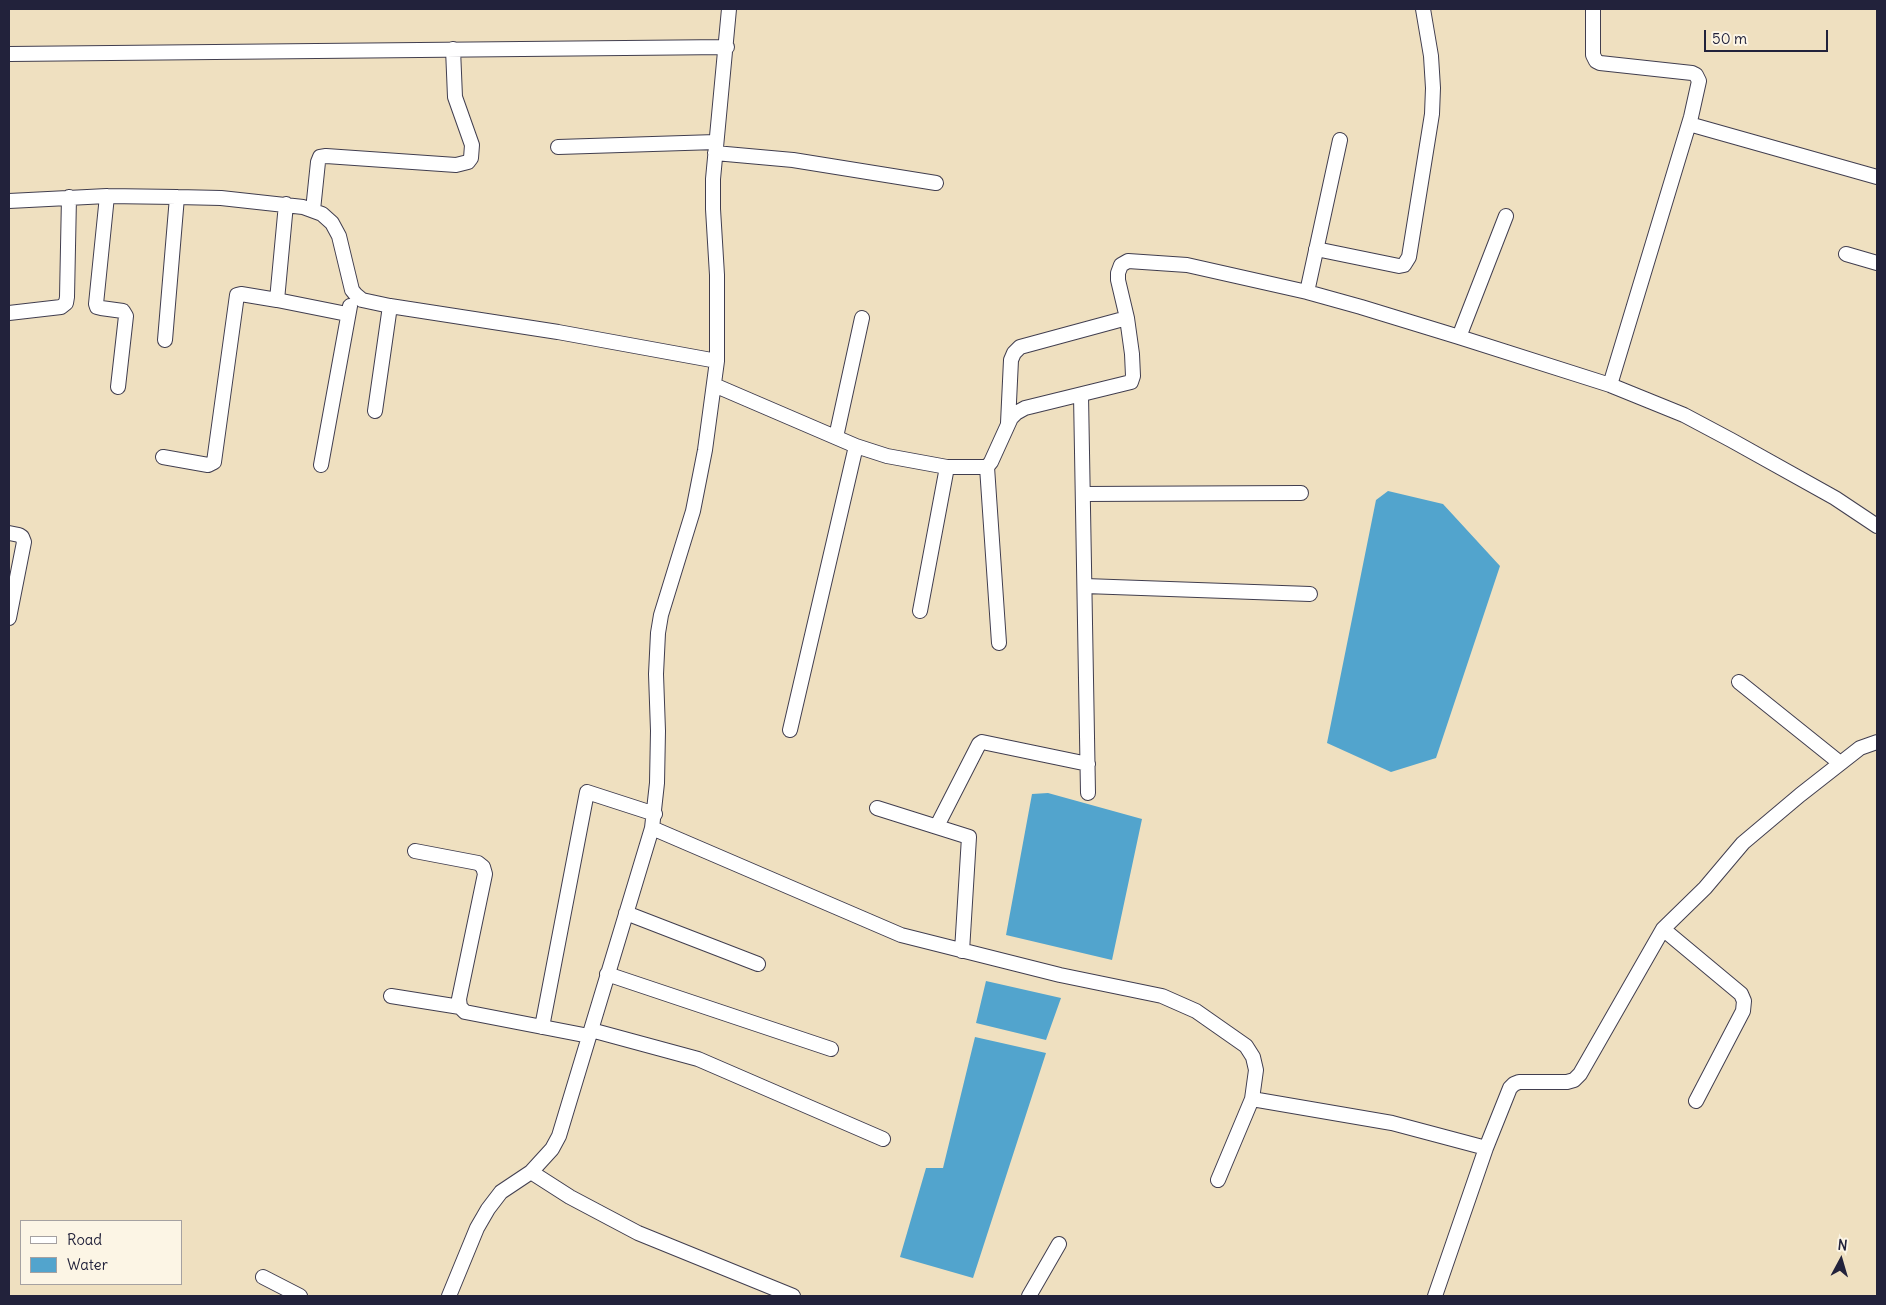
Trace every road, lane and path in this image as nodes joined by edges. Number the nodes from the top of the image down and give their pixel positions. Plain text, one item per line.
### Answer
1 (729, 9) edge
2 (1422, 9) edge
3 (1593, 9) edge
4 (727, 47) junction
5 (453, 49) junction
6 (9, 54) edge
7 (1689, 124) junction
8 (1340, 140) dead end
9 (558, 147) dead end
10 (715, 148) junction
11 (1877, 177) edge
12 (936, 183) dead end
13 (106, 196) junction
14 (69, 197) junction
15 (177, 197) junction
16 (9, 201) edge
17 (286, 204) junction
18 (314, 210) junction
19 (1506, 216) dead end
20 (1316, 249) junction
21 (1846, 254) dead end
22 (1877, 263) edge
23 (1307, 292) junction
24 (356, 296) junction
25 (277, 300) junction
26 (390, 306) junction
27 (9, 313) edge
28 (347, 314) junction
29 (862, 318) dead end
30 (1127, 318) junction
31 (1459, 336) junction
32 (165, 340) dead end
33 (717, 361) junction
34 (714, 385) junction
35 (1610, 385) junction
36 (118, 387) dead end
37 (1082, 395) junction
38 (375, 411) dead end
39 (1008, 424) junction
40 (836, 436) junction
41 (856, 446) junction
42 (163, 458) dead end
43 (321, 465) dead end
44 (947, 467) junction
45 (987, 467) junction
46 (1301, 493) dead end
47 (1083, 494) junction
48 (1877, 526) edge
49 (9, 533) edge
50 (13, 571) edge
51 (1084, 586) junction
52 (1310, 594) dead end
53 (920, 611) dead end
54 (9, 618) edge
55 (999, 643) dead end
56 (1739, 682) dead end
57 (790, 730) dead end
58 (1877, 742) edge
59 (1840, 763) junction
60 (1088, 764) junction
61 (1088, 793) dead end
62 (877, 808) dead end
63 (655, 814) junction
64 (937, 826) junction
65 (652, 828) junction
66 (415, 851) dead end
67 (626, 913) junction
68 (1663, 930) junction
69 (962, 951) junction
70 (758, 964) dead end
71 (607, 974) junction
72 (391, 996) dead end
73 (460, 1007) junction
74 (542, 1027) junction
75 (590, 1033) junction
76 (831, 1049) dead end
77 (1252, 1099) junction
78 (1696, 1101) dead end
79 (883, 1139) dead end
80 (1486, 1148) junction
81 (531, 1172) junction
82 (1218, 1180) dead end
83 (1059, 1244) dead end
84 (263, 1277) dead end
85 (300, 1296) edge
86 (449, 1296) edge
87 (793, 1296) edge
88 (1029, 1296) edge
89 (1435, 1296) edge

1 - 4 street
2 - 20 street
3 - 7 street
4 - 5 street
4 - 10 street
5 - 6 street
5 - 18 street
7 - 11 street
7 - 35 street
8 - 20 street
9 - 10 street
10 - 12 street
10 - 33 street
13 - 14 street
13 - 15 street
13 - 36 street
14 - 16 street
14 - 27 street
15 - 17 street
15 - 32 street
17 - 18 street
17 - 25 street
18 - 24 street
19 - 31 street
20 - 23 street
21 - 22 street
23 - 30 street
23 - 31 street
24 - 26 street
24 - 28 street
25 - 28 street
25 - 42 street
26 - 33 street
26 - 38 street
28 - 43 street
29 - 40 street
30 - 37 street
30 - 39 street
31 - 35 street
33 - 34 street
34 - 40 street
34 - 63 street
35 - 48 street
37 - 39 street
37 - 47 street
39 - 45 street
40 - 41 street
41 - 44 street
41 - 57 street
44 - 45 street
44 - 53 street
45 - 55 street
46 - 47 street
47 - 51 street
49 - 50 street
50 - 54 street
51 - 52 street
51 - 60 street
56 - 59 street
58 - 59 street
59 - 68 street
60 - 61 street
60 - 64 street
62 - 64 street
63 - 65 street
63 - 74 street
64 - 69 street
65 - 67 street
65 - 69 street
66 - 73 street
67 - 70 street
67 - 71 street
68 - 78 street
68 - 80 street
69 - 77 street
71 - 75 street
71 - 76 street
72 - 73 street
73 - 74 street
74 - 75 street
75 - 79 street
75 - 81 street
77 - 80 street
77 - 82 street
80 - 89 street
81 - 86 street
81 - 87 street
83 - 88 street
84 - 85 street

